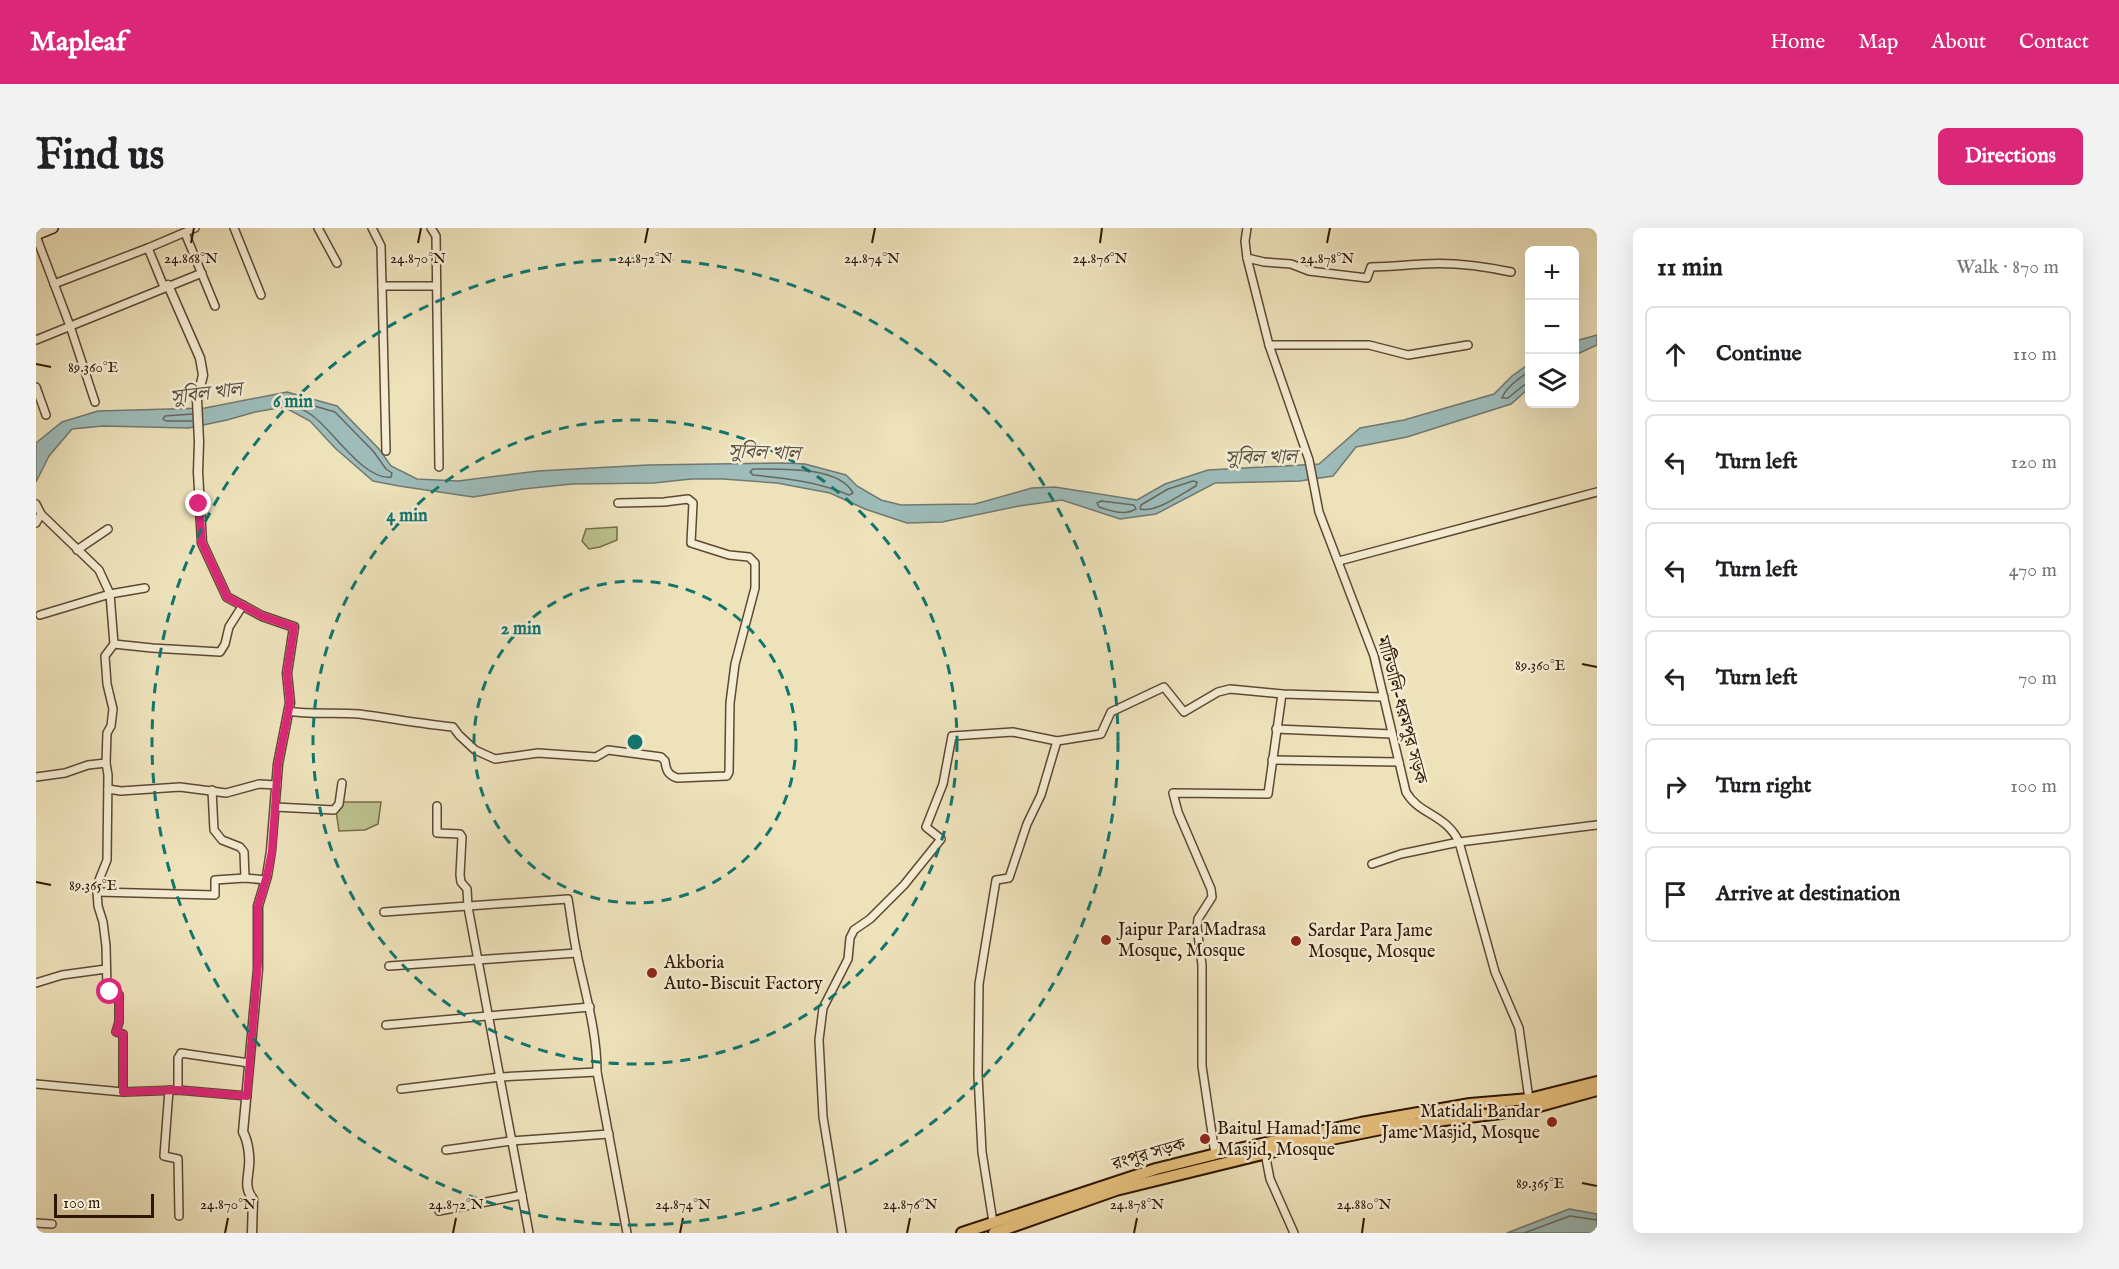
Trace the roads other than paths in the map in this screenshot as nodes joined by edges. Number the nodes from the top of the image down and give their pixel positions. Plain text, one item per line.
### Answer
1 (53, 228) edge
2 (195, 228) edge
3 (234, 228) edge
4 (318, 228) edge
5 (372, 228) edge
6 (431, 228) edge
7 (1247, 228) edge
8 (185, 233) junction
9 (36, 236) edge
10 (148, 248) junction
11 (1247, 258) junction
12 (337, 263) dead end
13 (1511, 272) dead end
14 (202, 273) junction
15 (54, 284) junction
16 (166, 286) junction
17 (382, 286) junction
18 (436, 286) junction
19 (261, 295) dead end
20 (215, 306) dead end
21 (70, 326) junction
22 (36, 340) edge
23 (1269, 345) junction
24 (1468, 345) dead end
25 (36, 389) edge
26 (95, 402) dead end
27 (46, 415) dead end
28 (386, 451) dead end
29 (439, 467) dead end
30 (1597, 492) edge
31 (618, 503) dead end
32 (36, 504) edge
33 (41, 514) junction
34 (36, 523) edge
35 (108, 529) dead end
36 (77, 550) junction
37 (1339, 561) junction
38 (145, 588) dead end
39 (111, 594) junction
40 (243, 605) junction
41 (40, 615) dead end
42 (114, 644) junction
43 (1282, 694) junction
44 (1384, 697) junction
45 (288, 711) junction
46 (1276, 729) junction
47 (1392, 734) junction
48 (1057, 741) junction
49 (1272, 760) junction
50 (1400, 762) junction
51 (106, 763) junction
52 (36, 777) edge
53 (342, 783) dead end
54 (277, 785) junction
55 (108, 789) junction
56 (212, 790) junction
57 (436, 806) dead end
58 (275, 807) junction
59 (1597, 825) edge
60 (1459, 842) junction
61 (1372, 864) dead end
62 (245, 878) junction
63 (266, 880) junction
64 (97, 892) junction
65 (468, 907) junction
66 (384, 912) dead end
67 (577, 953) junction
68 (478, 959) junction
69 (389, 966) dead end
70 (106, 969) junction
71 (36, 983) edge
72 (590, 1006) junction
73 (489, 1016) junction
74 (386, 1025) dead end
75 (249, 1063) junction
76 (597, 1072) junction
77 (500, 1077) junction
78 (1597, 1082) edge
79 (36, 1084) edge
80 (401, 1089) dead end
81 (169, 1090) junction
82 (178, 1090) junction
83 (1597, 1090) edge
84 (123, 1092) junction
85 (247, 1096) junction
86 (1529, 1100) junction
87 (609, 1134) junction
88 (511, 1141) junction
89 (446, 1150) dead end
90 (1215, 1154) junction
91 (1264, 1154) junction
92 (522, 1196) junction
93 (439, 1210) dead end
94 (179, 1216) dead end
95 (36, 1223) edge
96 (52, 1224) dead end
97 (993, 1228) edge
98 (1018, 1229) edge
99 (252, 1233) edge
100 (529, 1233) edge
101 (627, 1233) edge
102 (842, 1233) edge
103 (962, 1233) edge
104 (1294, 1233) edge

1 - 9 main road
2 - 8 street
3 - 19 street
4 - 12 street
5 - 17 street
6 - 18 street
7 - 11 street
8 - 10 street
8 - 14 street
9 - 15 street
10 - 15 street
10 - 16 street
11 - 13 street
11 - 23 street
14 - 16 street
14 - 20 street
15 - 21 street
16 - 21 street
16 - 40 street
17 - 18 street
17 - 28 street
18 - 29 street
21 - 22 street
21 - 26 street
23 - 24 street
23 - 37 street, মাটিডালি-ধরমপুর সড়ক
25 - 27 street
30 - 37 street
31 - 45 street
32 - 33 street
33 - 34 street
33 - 36 street
35 - 36 street
36 - 39 street
37 - 44 street, মাটিডালি-ধরমপুর সড়ক
38 - 39 street
39 - 41 street
39 - 42 street
40 - 42 street
40 - 45 street
42 - 51 street
43 - 44 street
43 - 46 street
43 - 48 street
44 - 47 street, মাটিডালি-ধরমপুর সড়ক
45 - 54 street
46 - 47 street
46 - 49 street
47 - 50 street, মাটিডালি-ধরমপুর সড়ক
48 - 97 street
48 - 102 street
49 - 50 street
49 - 90 street
50 - 60 street, মাটিডালি-ধরমপুর সড়ক
51 - 52 street
51 - 55 street
53 - 58 street
54 - 56 street
54 - 58 street
55 - 56 street
55 - 64 street
56 - 62 street
57 - 65 street
58 - 63 street
59 - 60 street
60 - 61 street
60 - 86 street, মাটিডালি-ধরমপুর সড়ক
62 - 63 street
62 - 64 street
63 - 75 street
64 - 70 street
65 - 66 street
65 - 67 street
65 - 68 street
67 - 68 street
67 - 72 street
68 - 69 street
68 - 73 street
70 - 71 street
70 - 84 street
72 - 73 street
72 - 76 street
73 - 74 street
73 - 77 street
75 - 82 street
75 - 85 street
76 - 77 street
76 - 87 street
77 - 80 street
77 - 88 street
78 - 86 highway, রংপুর সড়ক
79 - 84 street
81 - 82 street
81 - 84 street
81 - 94 street
82 - 85 street
83 - 91 highway, রংপুর সড়ক
85 - 99 street
86 - 90 highway, রংপুর সড়ক
87 - 88 street
87 - 101 street
88 - 89 street
88 - 92 street
90 - 97 highway, রংপুর সড়ক
91 - 98 highway, রংপুর সড়ক
91 - 104 street
92 - 93 street
92 - 100 street
95 - 96 street
97 - 98 highway, রংপুর সড়ক
97 - 103 highway, রংপুর সড়ক

